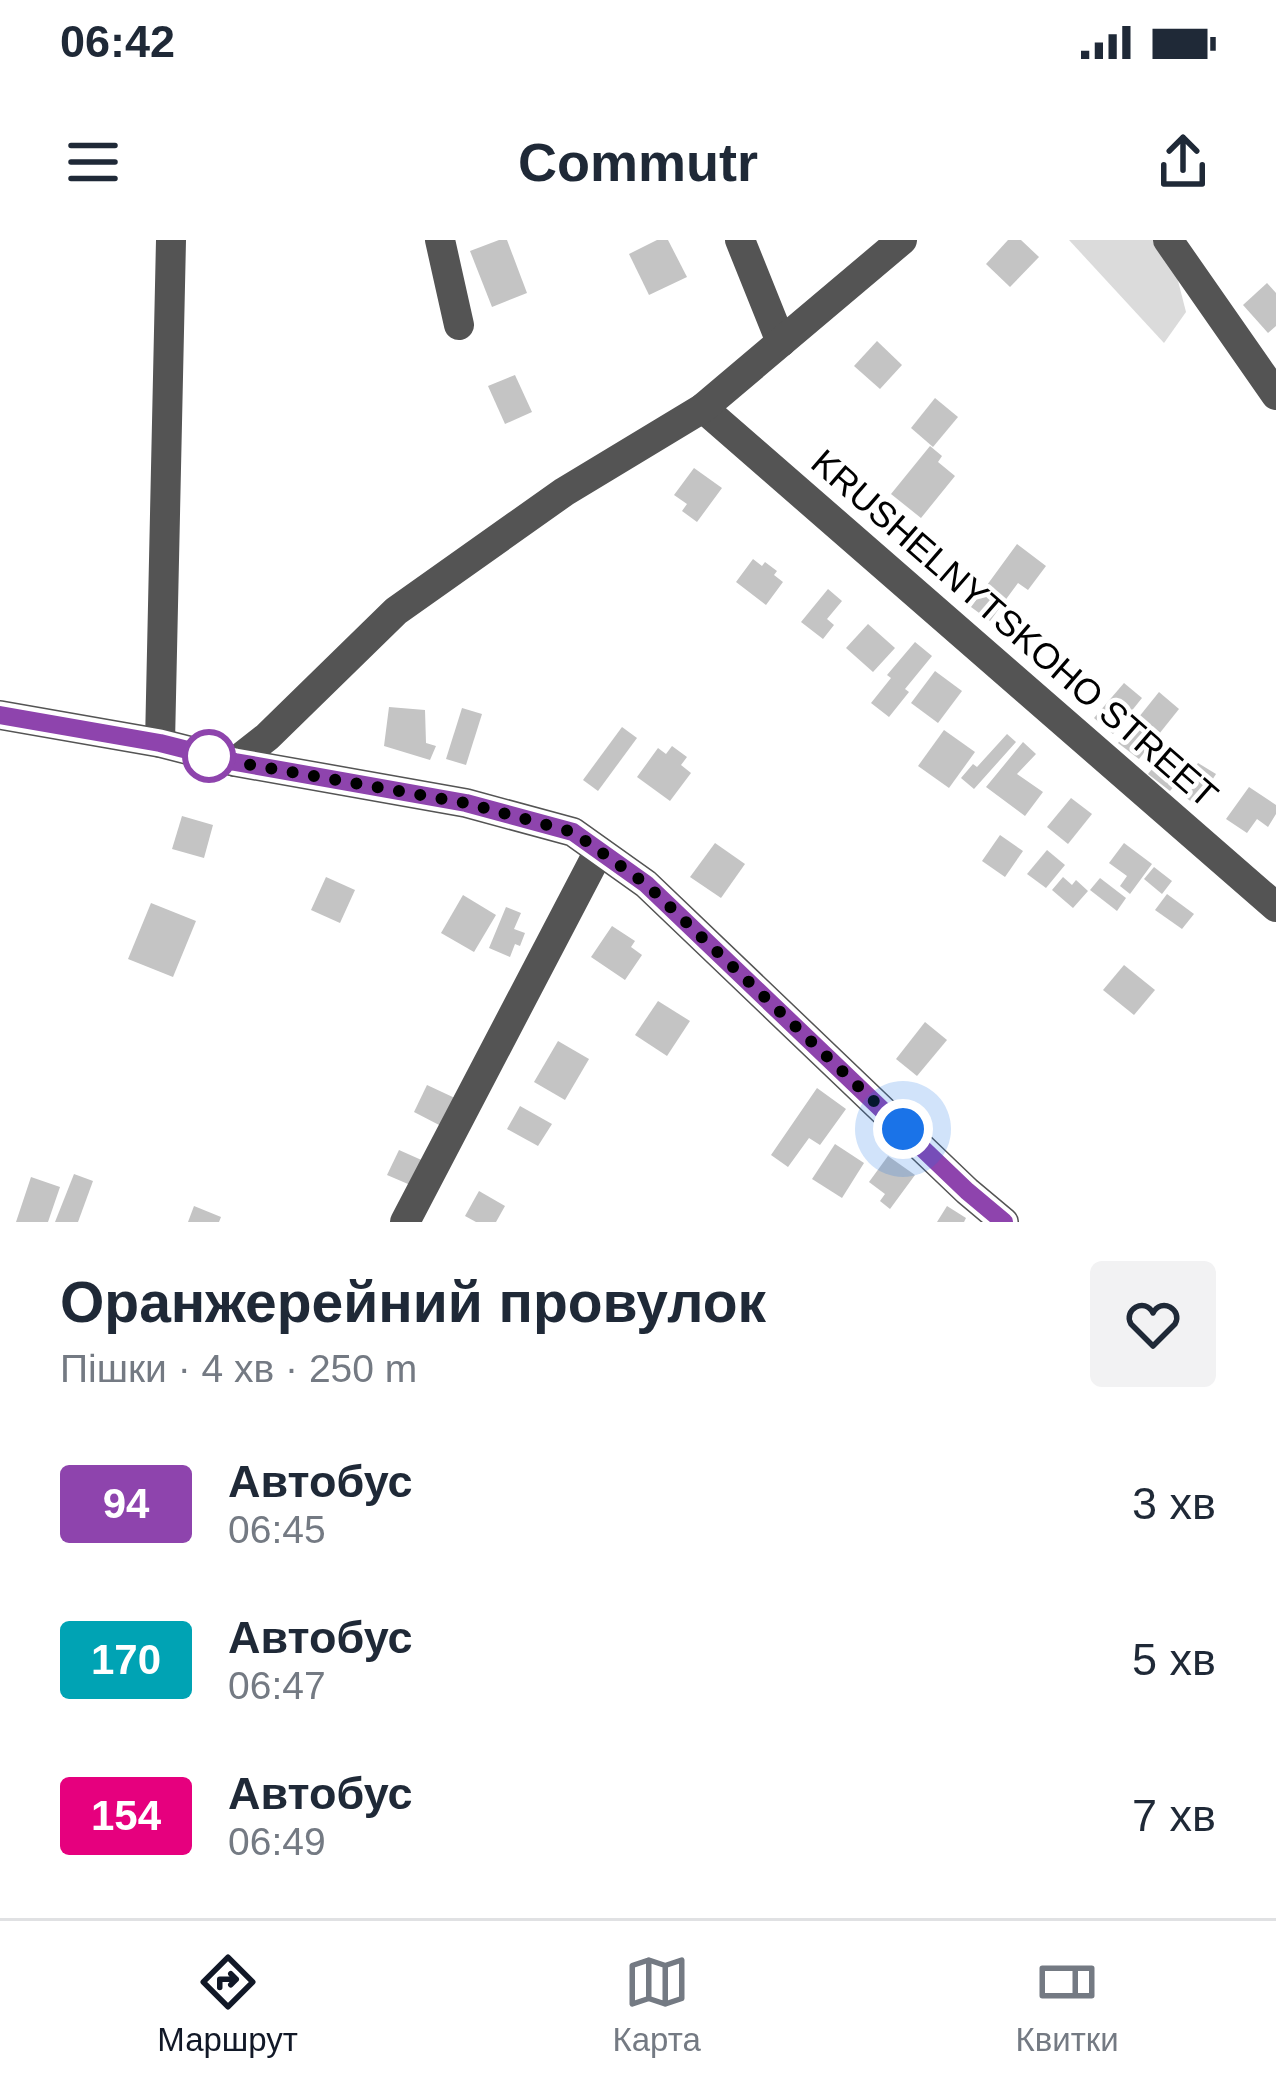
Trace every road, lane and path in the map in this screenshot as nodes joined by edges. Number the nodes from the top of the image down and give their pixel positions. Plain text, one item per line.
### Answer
1 (172, 240) edge
2 (440, 240) edge
3 (740, 240) edge
4 (902, 240) edge
5 (1168, 240) edge
6 (459, 325) dead end
7 (781, 342) junction
8 (1276, 395) edge
9 (703, 408) junction
10 (0, 715) edge
11 (160, 743) junction
12 (235, 762) junction
13 (599, 851) junction
14 (1276, 907) edge
15 (405, 1222) edge
16 (1004, 1222) edge

1 - 11 street
2 - 6 street
3 - 7 street
4 - 7 street
5 - 8 street
7 - 9 street
9 - 12 street
9 - 14 street, KRUSHELNYTSKOHO STREET
10 - 11 street
11 - 12 street
12 - 13 street
13 - 15 street
13 - 16 street

